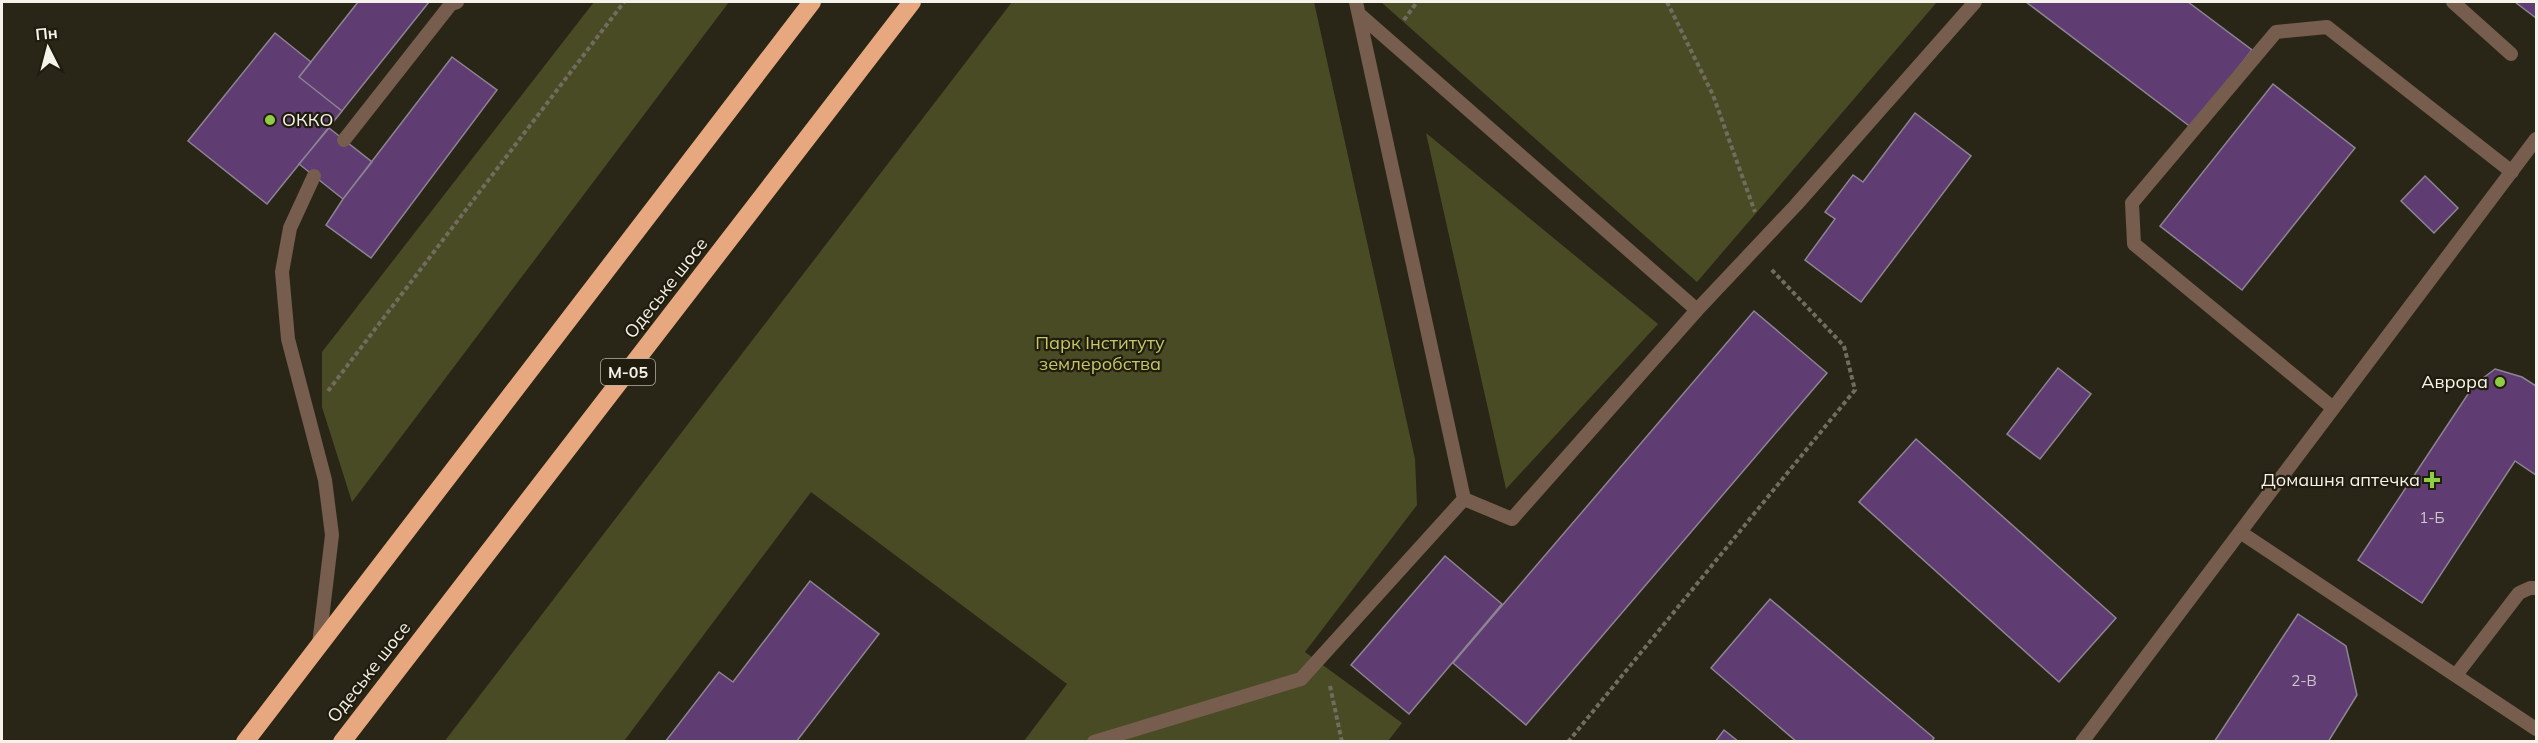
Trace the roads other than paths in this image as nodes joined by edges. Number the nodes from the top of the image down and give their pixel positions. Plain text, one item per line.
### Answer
1 (457, 2) edge
2 (812, 2) edge
3 (912, 2) edge
4 (1975, 2) edge
5 (2453, 2) edge
6 (1358, 8) edge
7 (2511, 54) dead end
8 (2536, 138) edge
9 (344, 140) dead end
10 (2512, 172) junction
11 (314, 176) dead end
12 (1697, 310) junction
13 (2333, 408) junction
14 (1464, 499) junction
15 (2240, 532) junction
16 (2536, 588) edge
17 (319, 644) junction
18 (2456, 675) junction
19 (2536, 729) edge
20 (245, 741) edge
21 (342, 741) edge
22 (1094, 741) edge
23 (2082, 741) edge

1 - 9 lane
2 - 17 highway
3 - 21 highway, Одеське шосе / М-05
4 - 12 lane
5 - 7 lane
6 - 12 lane
6 - 14 lane
8 - 10 lane
10 - 13 lane
10 - 13 lane
11 - 17 lane
12 - 14 lane
13 - 15 lane
14 - 22 lane
15 - 18 lane
15 - 23 lane
16 - 18 lane
17 - 20 highway
18 - 19 lane

